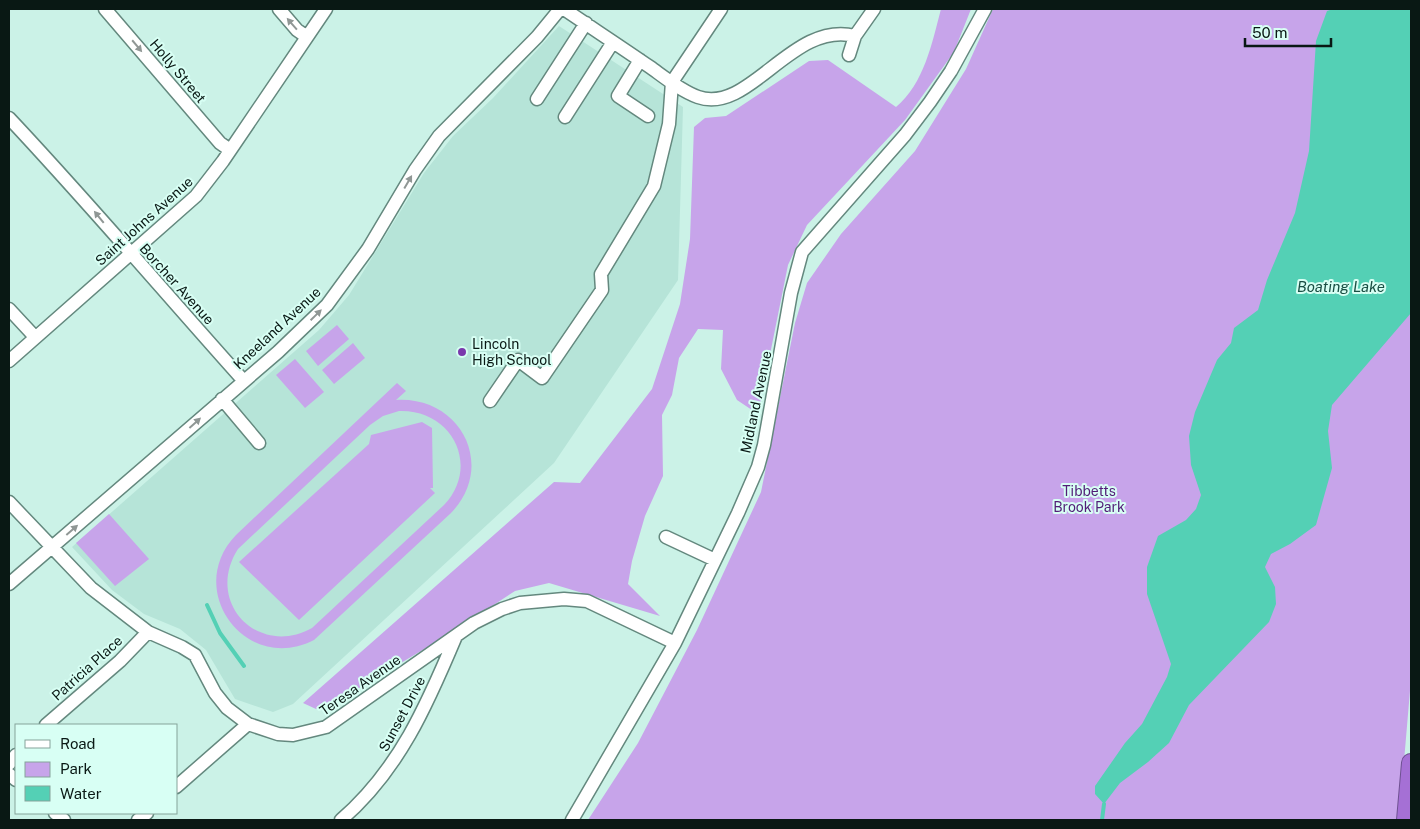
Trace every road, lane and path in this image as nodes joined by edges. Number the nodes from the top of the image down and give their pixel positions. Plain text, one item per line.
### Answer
1 (105, 9) edge
2 (279, 9) edge
3 (326, 9) edge
4 (562, 9) edge
5 (720, 9) edge
6 (874, 9) edge
7 (985, 9) edge
8 (586, 23) junction
9 (855, 36) junction
10 (306, 37) junction
11 (613, 42) junction
12 (849, 55) dead end
13 (640, 60) junction
14 (672, 82) junction
15 (537, 99) dead end
16 (648, 116) dead end
17 (565, 117) dead end
18 (9, 118) edge
19 (230, 150) junction
20 (131, 254) junction
21 (9, 309) edge
22 (35, 338) junction
23 (9, 361) edge
24 (244, 380) junction
25 (222, 399) junction
26 (490, 400) dead end
27 (259, 443) dead end
28 (9, 502) edge
29 (666, 537) dead end
30 (52, 548) junction
31 (715, 560) junction
32 (9, 584) edge
33 (148, 632) junction
34 (456, 636) junction
35 (676, 644) junction
36 (47, 724) edge
37 (248, 724) junction
38 (1411, 763) edge
39 (178, 785) edge
40 (341, 820) edge
41 (572, 820) edge
42 (1406, 820) edge

1 -> 19 street, Holly Street
10 -> 2 street
3 - 10 street, Saint Johns Avenue
4 - 8 street
24 -> 4 street, Kneeland Avenue
5 - 14 street
6 - 9 street
7 - 31 street, Midland Avenue
8 - 11 street
8 - 15 street
9 - 12 street
9 - 14 street
10 - 19 street, Saint Johns Avenue
11 - 13 street
11 - 17 street
13 - 14 street
13 - 16 street
14 - 26 street
20 -> 18 street, Borcher Avenue
19 - 20 street, Saint Johns Avenue
20 - 22 street, Saint Johns Avenue
20 - 24 street, Borcher Avenue
21 - 22 street
22 - 23 street, Saint Johns Avenue
24 - 25 street, Kneeland Avenue
25 - 27 street
30 -> 25 street, Kneeland Avenue
28 - 30 street, Teresa Avenue
29 - 31 street
30 - 32 street, Kneeland Avenue
30 - 33 street, Teresa Avenue
31 - 35 street, Midland Avenue
33 - 36 street, Patricia Place
33 - 37 street, Teresa Avenue
34 - 35 street, Teresa Avenue
34 - 37 street, Teresa Avenue
34 - 40 street, Sunset Drive
35 - 41 street, Midland Avenue
37 - 39 street
38 - 42 highway

